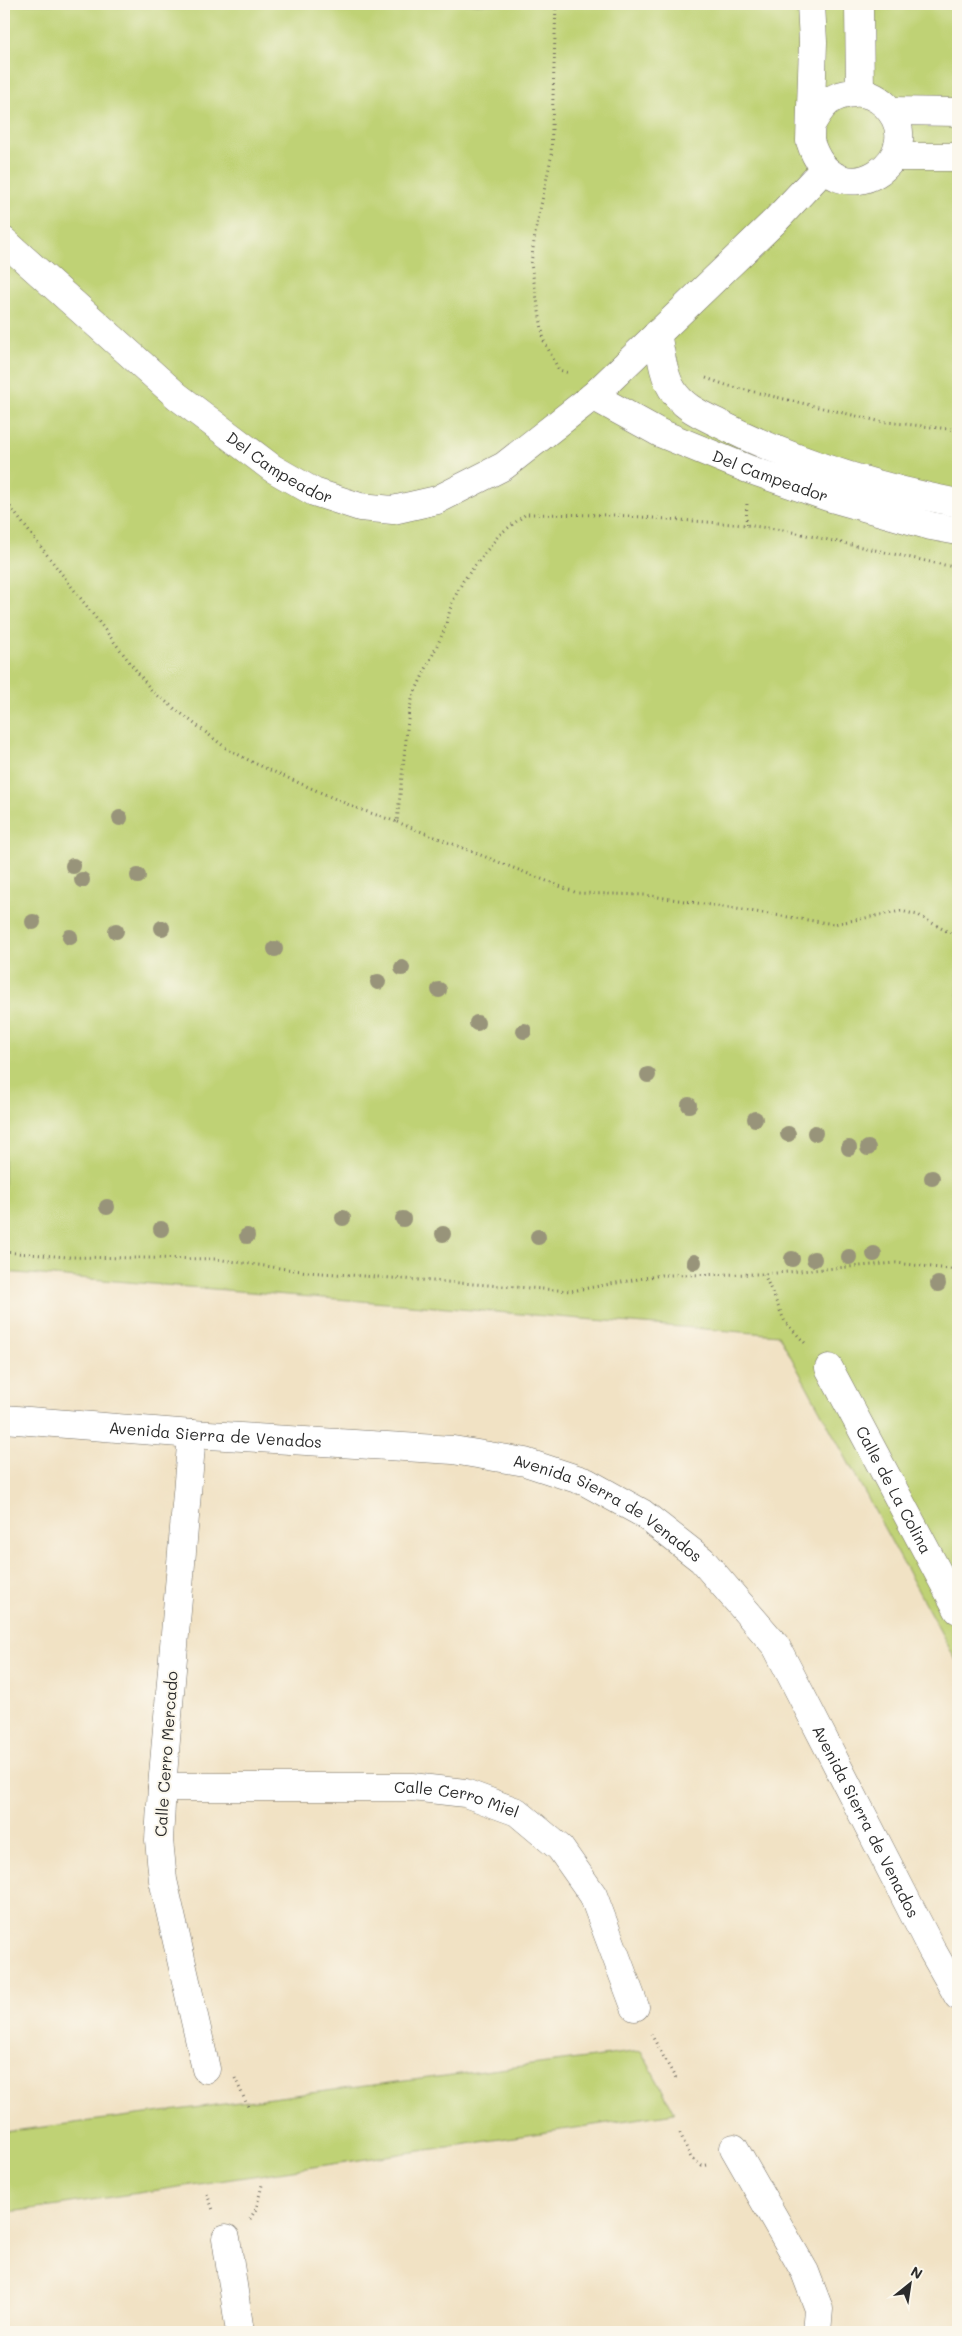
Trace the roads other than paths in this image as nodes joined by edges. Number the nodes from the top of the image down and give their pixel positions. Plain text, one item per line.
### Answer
1 (811, 4) edge
2 (859, 4) edge
3 (860, 92) junction
4 (891, 111) junction
5 (958, 112) edge
6 (811, 124) junction
7 (894, 157) junction
8 (958, 157) edge
9 (824, 169) junction
10 (4, 241) edge
11 (657, 334) junction
12 (593, 396) junction
13 (958, 503) edge
14 (958, 531) edge
15 (829, 1368) road end
16 (4, 1419) edge
17 (192, 1434) junction
18 (958, 1610) edge
19 (162, 1787) junction
20 (958, 1996) edge
21 (636, 2007) road end
22 (206, 2069) dead end
23 (734, 2148) dead end
24 (226, 2238) dead end
25 (240, 2332) edge
26 (817, 2332) edge

1 - 6 street
2 - 3 street
3 - 4 street
3 - 6 street
4 - 5 street
4 - 7 street
6 - 9 street
7 - 8 street
7 - 9 street
9 - 11 street, Del Campeador
10 - 12 street, Del Campeador
11 - 12 street, Del Campeador
11 - 13 street, Del Campeador
12 - 14 street, Del Campeador
15 - 18 street, Calle de La Colina
16 - 17 street, Avenida Sierra de Venados
17 - 19 street, Calle Cerro Mercado
17 - 20 street, Avenida Sierra de Venados
19 - 21 street, Calle Cerro Miel
19 - 22 street, Calle Cerro Mercado
23 - 26 street
24 - 25 street

